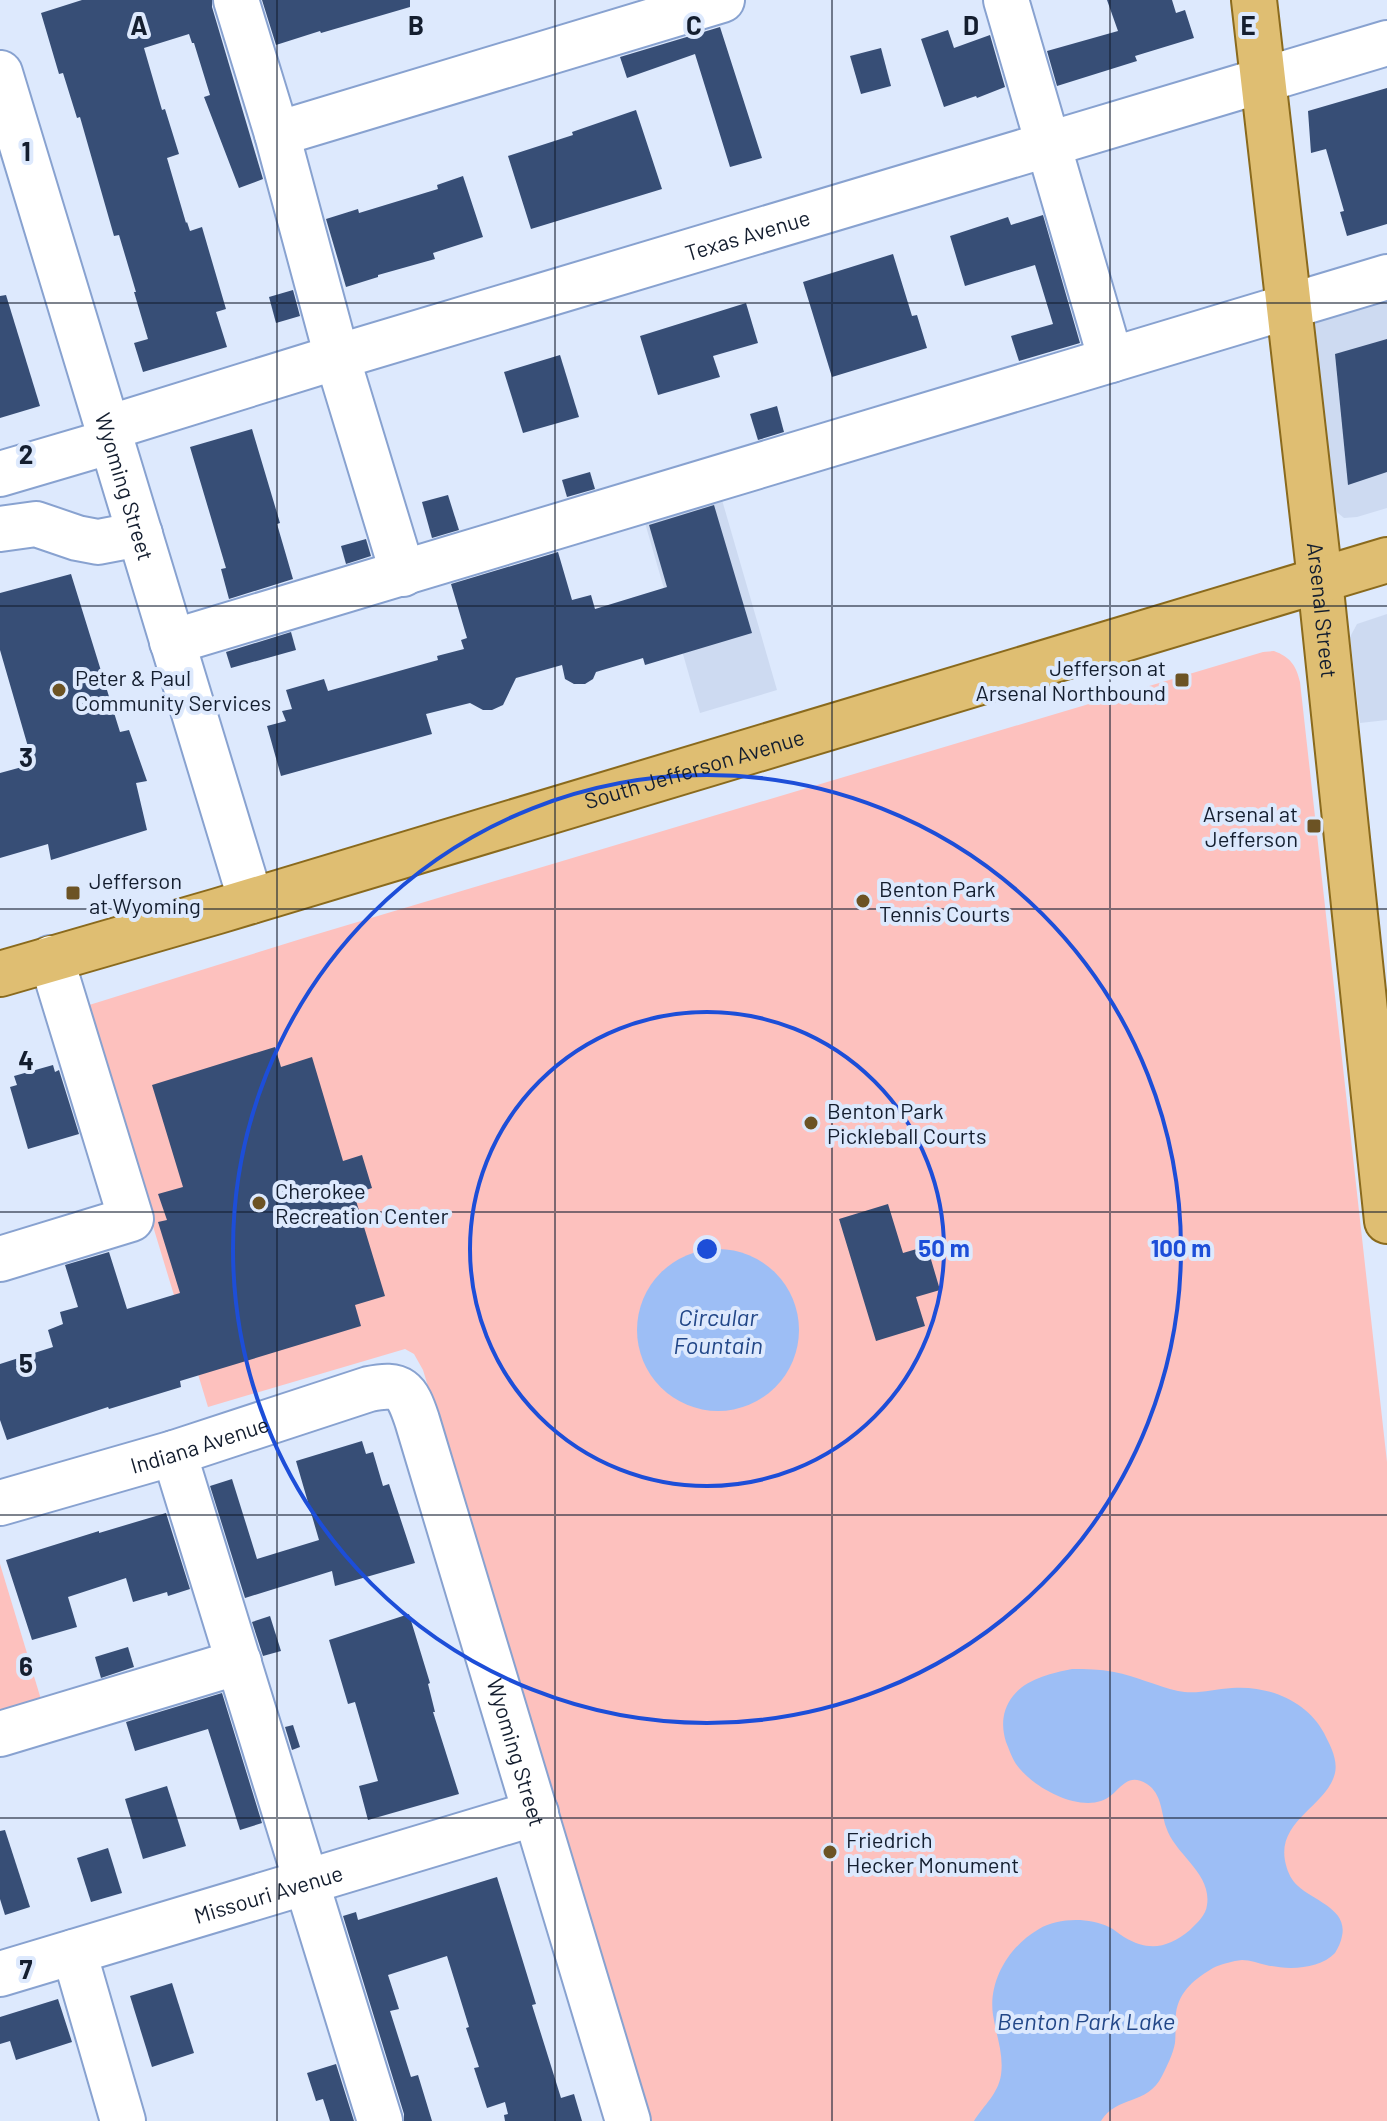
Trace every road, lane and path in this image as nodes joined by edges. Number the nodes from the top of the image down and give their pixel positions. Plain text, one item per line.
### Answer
1 (236, 0) edge
2 (722, 0) edge
3 (1006, 0) edge
4 (1254, 0) edge
5 (1387, 43) edge
6 (0, 73) edge
7 (1263, 80) junction
8 (277, 134) junction
9 (1049, 145) junction
10 (1387, 277) edge
11 (1289, 307) junction
12 (337, 357) junction
13 (1111, 360) junction
14 (110, 434) junction
15 (0, 474) edge
16 (0, 529) edge
17 (140, 534) junction
18 (1387, 560) edge
19 (403, 574) junction
20 (1320, 580) junction
21 (172, 642) junction
22 (251, 901) junction
23 (51, 958) junction
24 (0, 974) edge
25 (1375, 994) edge
26 (1387, 1221) edge
27 (0, 1259) edge
28 (399, 1388) joint
29 (174, 1453) junction
30 (0, 1503) edge
31 (239, 1662) junction
32 (0, 1734) edge
33 (536, 1813) junction
34 (305, 1882) junction
35 (74, 1952) junction
36 (0, 1974) edge
37 (123, 2121) edge
38 (380, 2121) edge
39 (628, 2121) edge

1 - 8 street
2 - 8 street
3 - 9 street
4 - 7 main road, Arsenal Street
5 - 7 street, Texas Avenue
6 - 14 street, Wyoming Street
7 - 9 street, Texas Avenue
7 - 11 main road, Arsenal Street
8 - 12 street
9 - 12 street, Texas Avenue
9 - 13 street
10 - 11 street
11 - 13 street
11 - 20 main road, Arsenal Street
12 - 14 street, Texas Avenue
12 - 19 street
13 - 19 street
14 - 15 street, Texas Avenue
14 - 17 street, Wyoming Street
16 - 17 street
17 - 21 street, Wyoming Street
18 - 20 main road, South Jefferson Avenue
19 - 21 street
20 - 22 main road, South Jefferson Avenue
20 - 25 main road, Arsenal Street
21 - 22 street, Wyoming Street
22 - 23 main road, South Jefferson Avenue
23 - 24 main road, South Jefferson Avenue
23 - 27 street
25 - 26 main road, Arsenal Street
28 - 29 street, Indiana Avenue
28 - 33 street, Wyoming Street
29 - 30 street, Indiana Avenue
29 - 31 street
31 - 32 street
31 - 34 street
33 - 34 street, Missouri Avenue
33 - 39 street, Wyoming Street
34 - 35 street, Missouri Avenue
34 - 38 street
35 - 36 street, Missouri Avenue
35 - 37 street

